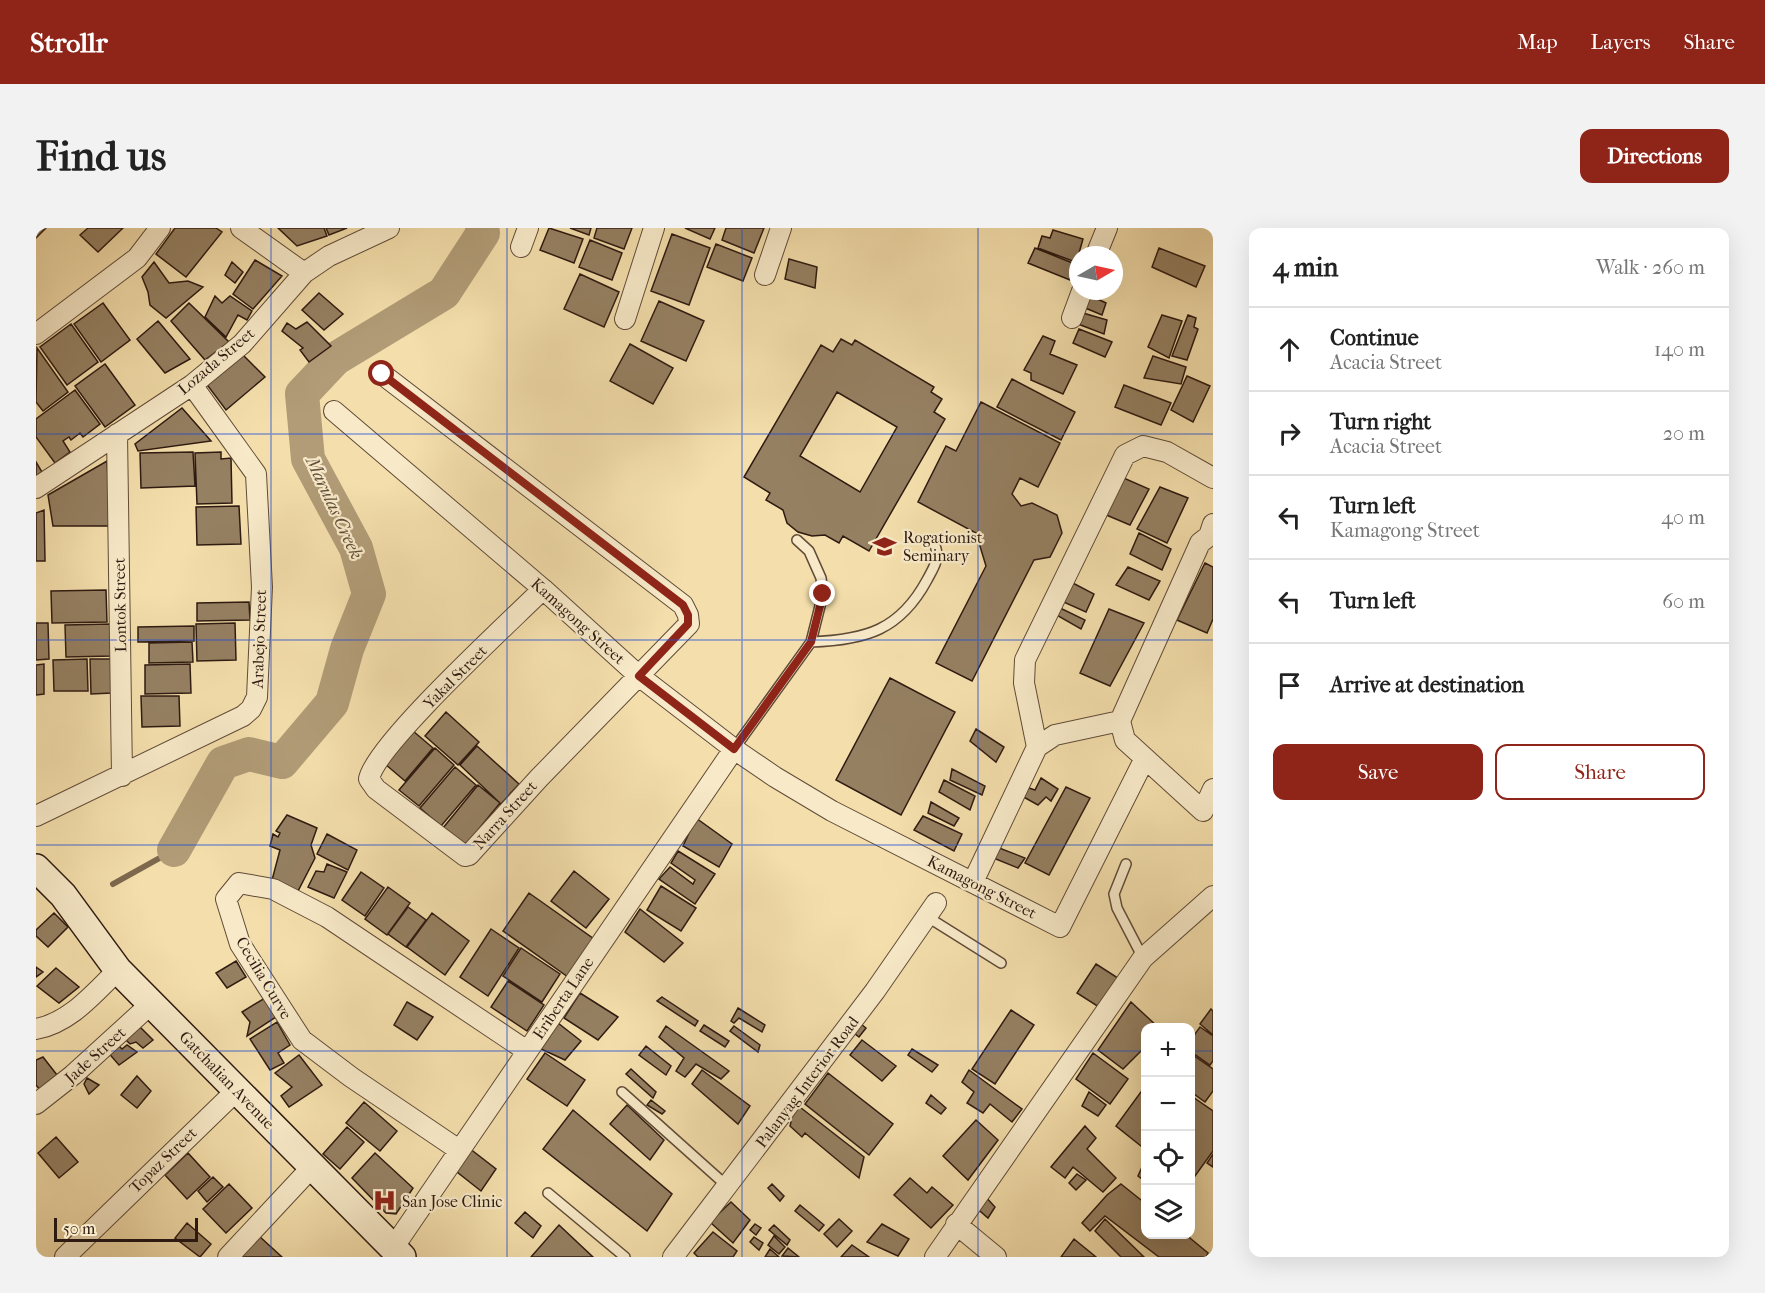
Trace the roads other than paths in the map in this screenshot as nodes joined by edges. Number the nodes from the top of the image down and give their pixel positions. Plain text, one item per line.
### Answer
1 (160, 228) edge
2 (241, 228) edge
3 (389, 228) edge
4 (528, 228) edge
5 (654, 228) edge
6 (780, 228) edge
7 (1107, 228) edge
8 (1100, 246) edge
9 (521, 248) dead end
10 (304, 273) junction
11 (765, 275) dead end
12 (1079, 300) edge
13 (1072, 318) dead end
14 (625, 319) dead end
15 (36, 334) edge
16 (382, 374) dead end
17 (192, 385) junction
18 (334, 411) dead end
19 (117, 434) junction
20 (1213, 478) edge
21 (36, 488) edge
22 (1212, 533) edge
23 (797, 540) dead end
24 (936, 545) dead end
25 (543, 589) junction
26 (811, 642) junction
27 (639, 676) junction
28 (1120, 721) junction
29 (1037, 747) junction
30 (734, 749) junction
31 (1145, 758) junction
32 (371, 768) joint
33 (122, 776) junction
34 (1213, 789) edge
35 (36, 816) edge
36 (36, 851) edge
37 (1126, 864) dead end
38 (36, 868) edge
39 (973, 882) junction
40 (63, 895) junction
41 (1213, 896) edge
42 (931, 910) joint
43 (1143, 958) junction
44 (1001, 963) dead end
45 (118, 970) junction
46 (152, 1003) junction
47 (36, 1029) edge
48 (527, 1052) junction
49 (237, 1090) junction
50 (622, 1092) dead end
51 (36, 1104) edge
52 (459, 1150) junction
53 (312, 1167) junction
54 (728, 1186) junction
55 (548, 1193) dead end
56 (956, 1224) junction
57 (397, 1252) edge
58 (65, 1257) edge
59 (228, 1257) edge
60 (625, 1257) edge
61 (673, 1257) edge
62 (935, 1257) edge
63 (996, 1257) edge

1 - 15 street
2 - 10 street
3 - 10 street, Lozada Street
4 - 9 street
5 - 14 street
6 - 11 street
7 - 8 street
10 - 17 street, Lozada Street
12 - 13 street
16 - 27 street
17 - 19 street, Lozada Street
17 - 33 street, Arabejo Street
18 - 25 street, Kamagong Street
19 - 21 street, Lozada Street
19 - 33 street, Lontok Street
20 - 29 street
22 - 28 street
23 - 26 lane
24 - 26 lane
25 - 27 street, Kamagong Street
25 - 32 street, Yakal Street
26 - 30 lane
27 - 30 street, Kamagong Street
27 - 32 street, Narra Street
28 - 29 street
28 - 31 street
29 - 39 street
30 - 39 street, Kamagong Street
30 - 48 street, Eriberta Lane
31 - 34 street
31 - 39 street, Kamagong Street
33 - 35 street, Arabejo Street
36 - 40 street, Gatchalian Avenue
37 - 43 lane
38 - 40 street, Gatchalian Avenue
40 - 45 street, Gatchalian Avenue
41 - 43 street
42 - 44 lane
42 - 54 street, Palanyag Interior Road
43 - 56 street
45 - 46 street, Gatchalian Avenue
45 - 47 street
46 - 49 street, Gatchalian Avenue
46 - 51 street, Jade Street
48 - 52 street, Eriberta Lane
48 - 52 street, Cecilia Curve
49 - 53 street, Gatchalian Avenue
49 - 58 street, Topaz Street
50 - 54 lane
52 - 57 street, Eriberta Lane
53 - 57 street, Gatchalian Avenue
53 - 59 street
54 - 61 street, Palanyag Interior Road
55 - 60 lane
56 - 62 street
56 - 63 street

